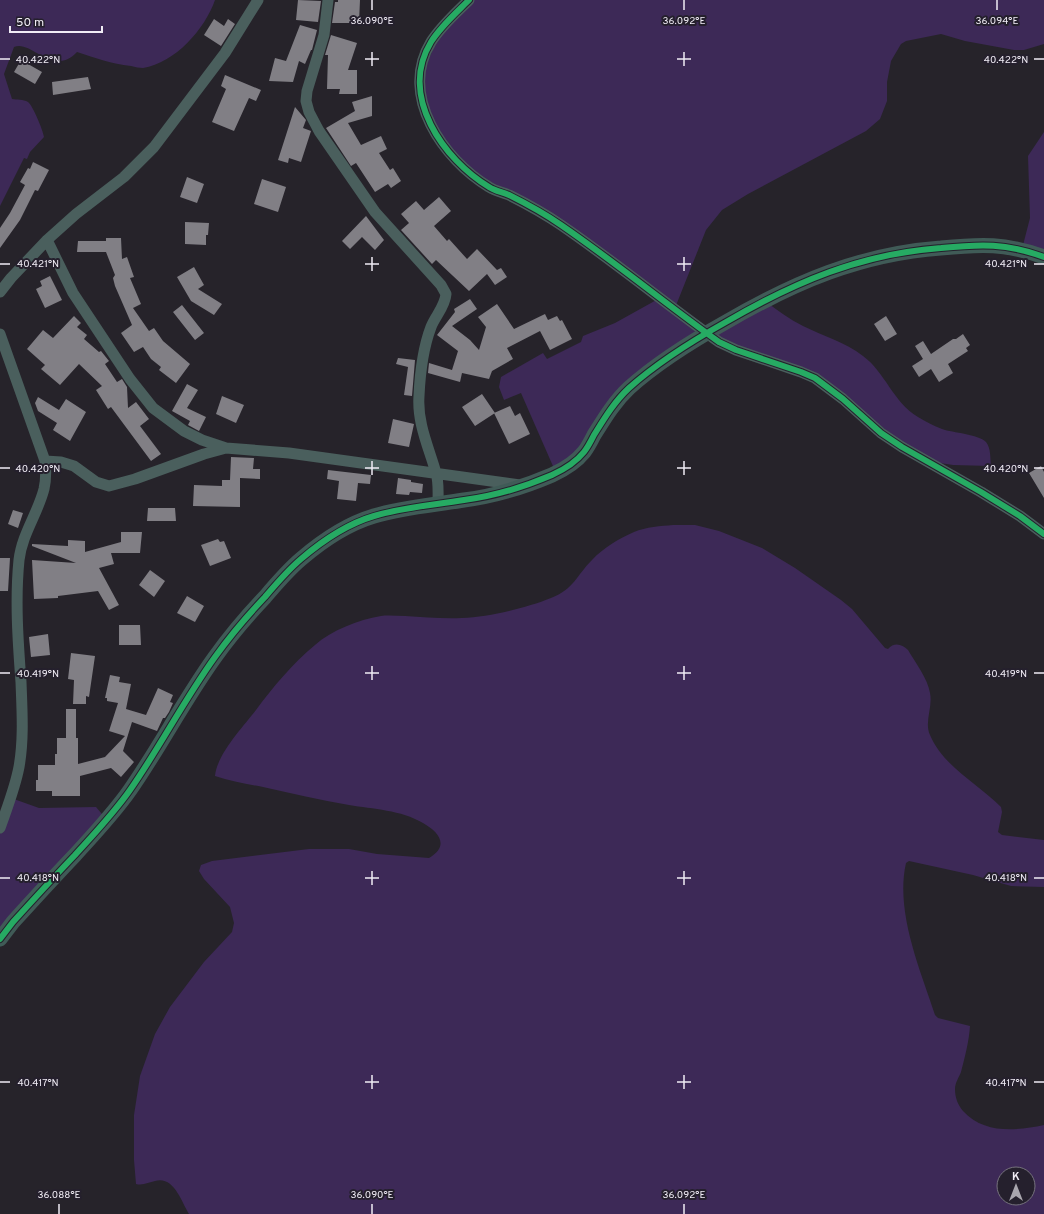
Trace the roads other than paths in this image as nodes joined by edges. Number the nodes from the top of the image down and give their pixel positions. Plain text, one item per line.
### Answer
1 (258, 0) edge
2 (328, 0) edge
3 (469, 0) edge
4 (47, 240) junction
5 (1044, 257) edge
6 (0, 292) edge
7 (706, 333) junction
8 (0, 334) edge
9 (226, 448) junction
10 (46, 461) junction
11 (437, 475) junction
12 (525, 486) junction
13 (438, 503) junction
14 (1044, 534) edge
15 (0, 828) edge
16 (0, 939) edge

1 - 4 street
2 - 11 street
3 - 7 street
4 - 6 street
4 - 9 street
5 - 7 street
7 - 12 street
7 - 14 street
8 - 10 street
9 - 10 street
9 - 11 street
10 - 15 street
11 - 12 street
11 - 13 street
12 - 13 street
13 - 16 street

